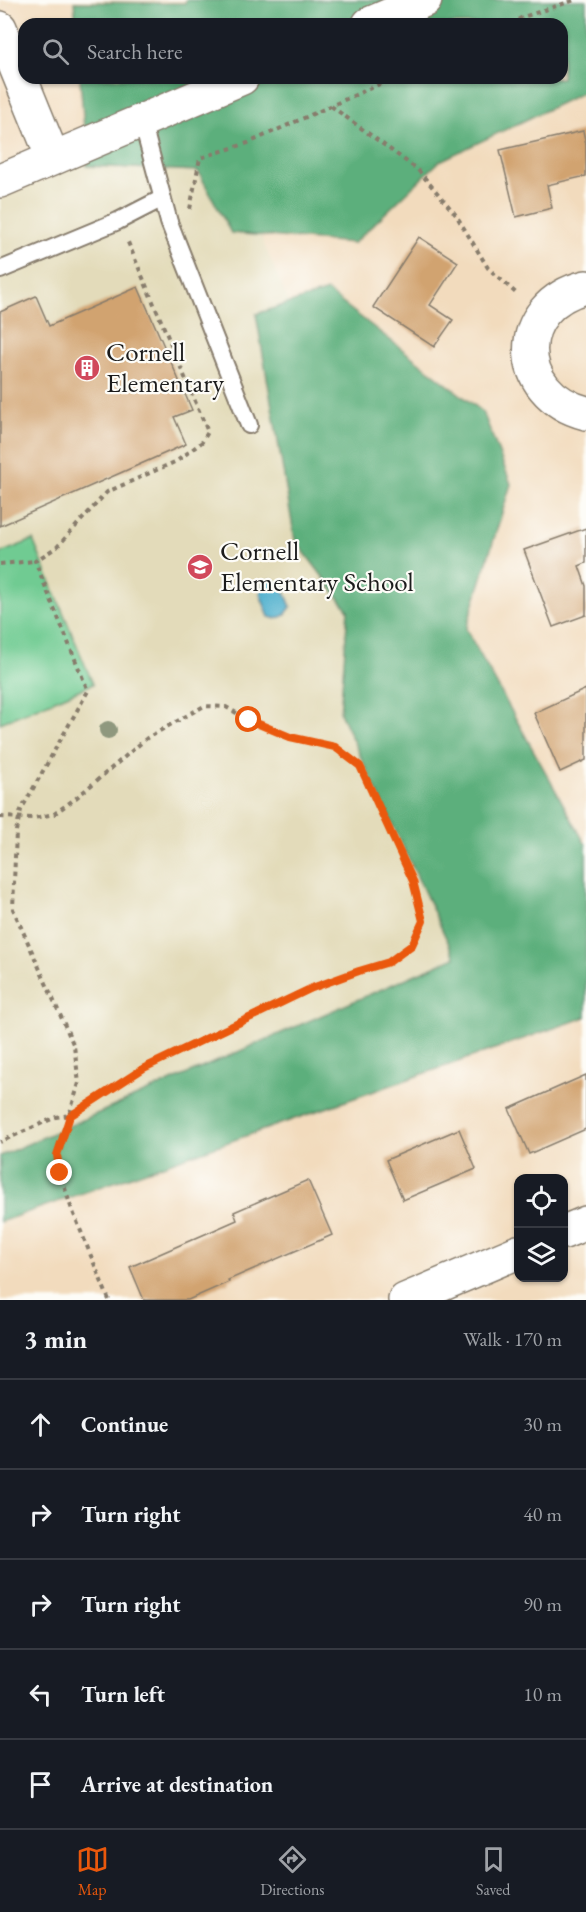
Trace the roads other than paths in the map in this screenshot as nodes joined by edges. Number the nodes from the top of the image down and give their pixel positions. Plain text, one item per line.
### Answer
1 (425, 0) edge
2 (383, 18) edge
3 (0, 28) edge
4 (18, 72) edge
5 (23, 84) edge
6 (228, 84) edge
7 (141, 121) junction
8 (53, 158) junction
9 (0, 181) edge
10 (161, 199) junction
11 (0, 270) edge
12 (586, 286) edge
13 (586, 413) edge
14 (249, 425) dead end
15 (586, 1223) edge
16 (568, 1230) edge
17 (514, 1254) edge
18 (405, 1300) edge

1 - 2 street
3 - 4 street
5 - 8 street
6 - 7 street
7 - 8 street
7 - 10 lane
8 - 9 street
10 - 11 lane
10 - 14 lane
12 - 13 street
15 - 16 street
17 - 18 street

